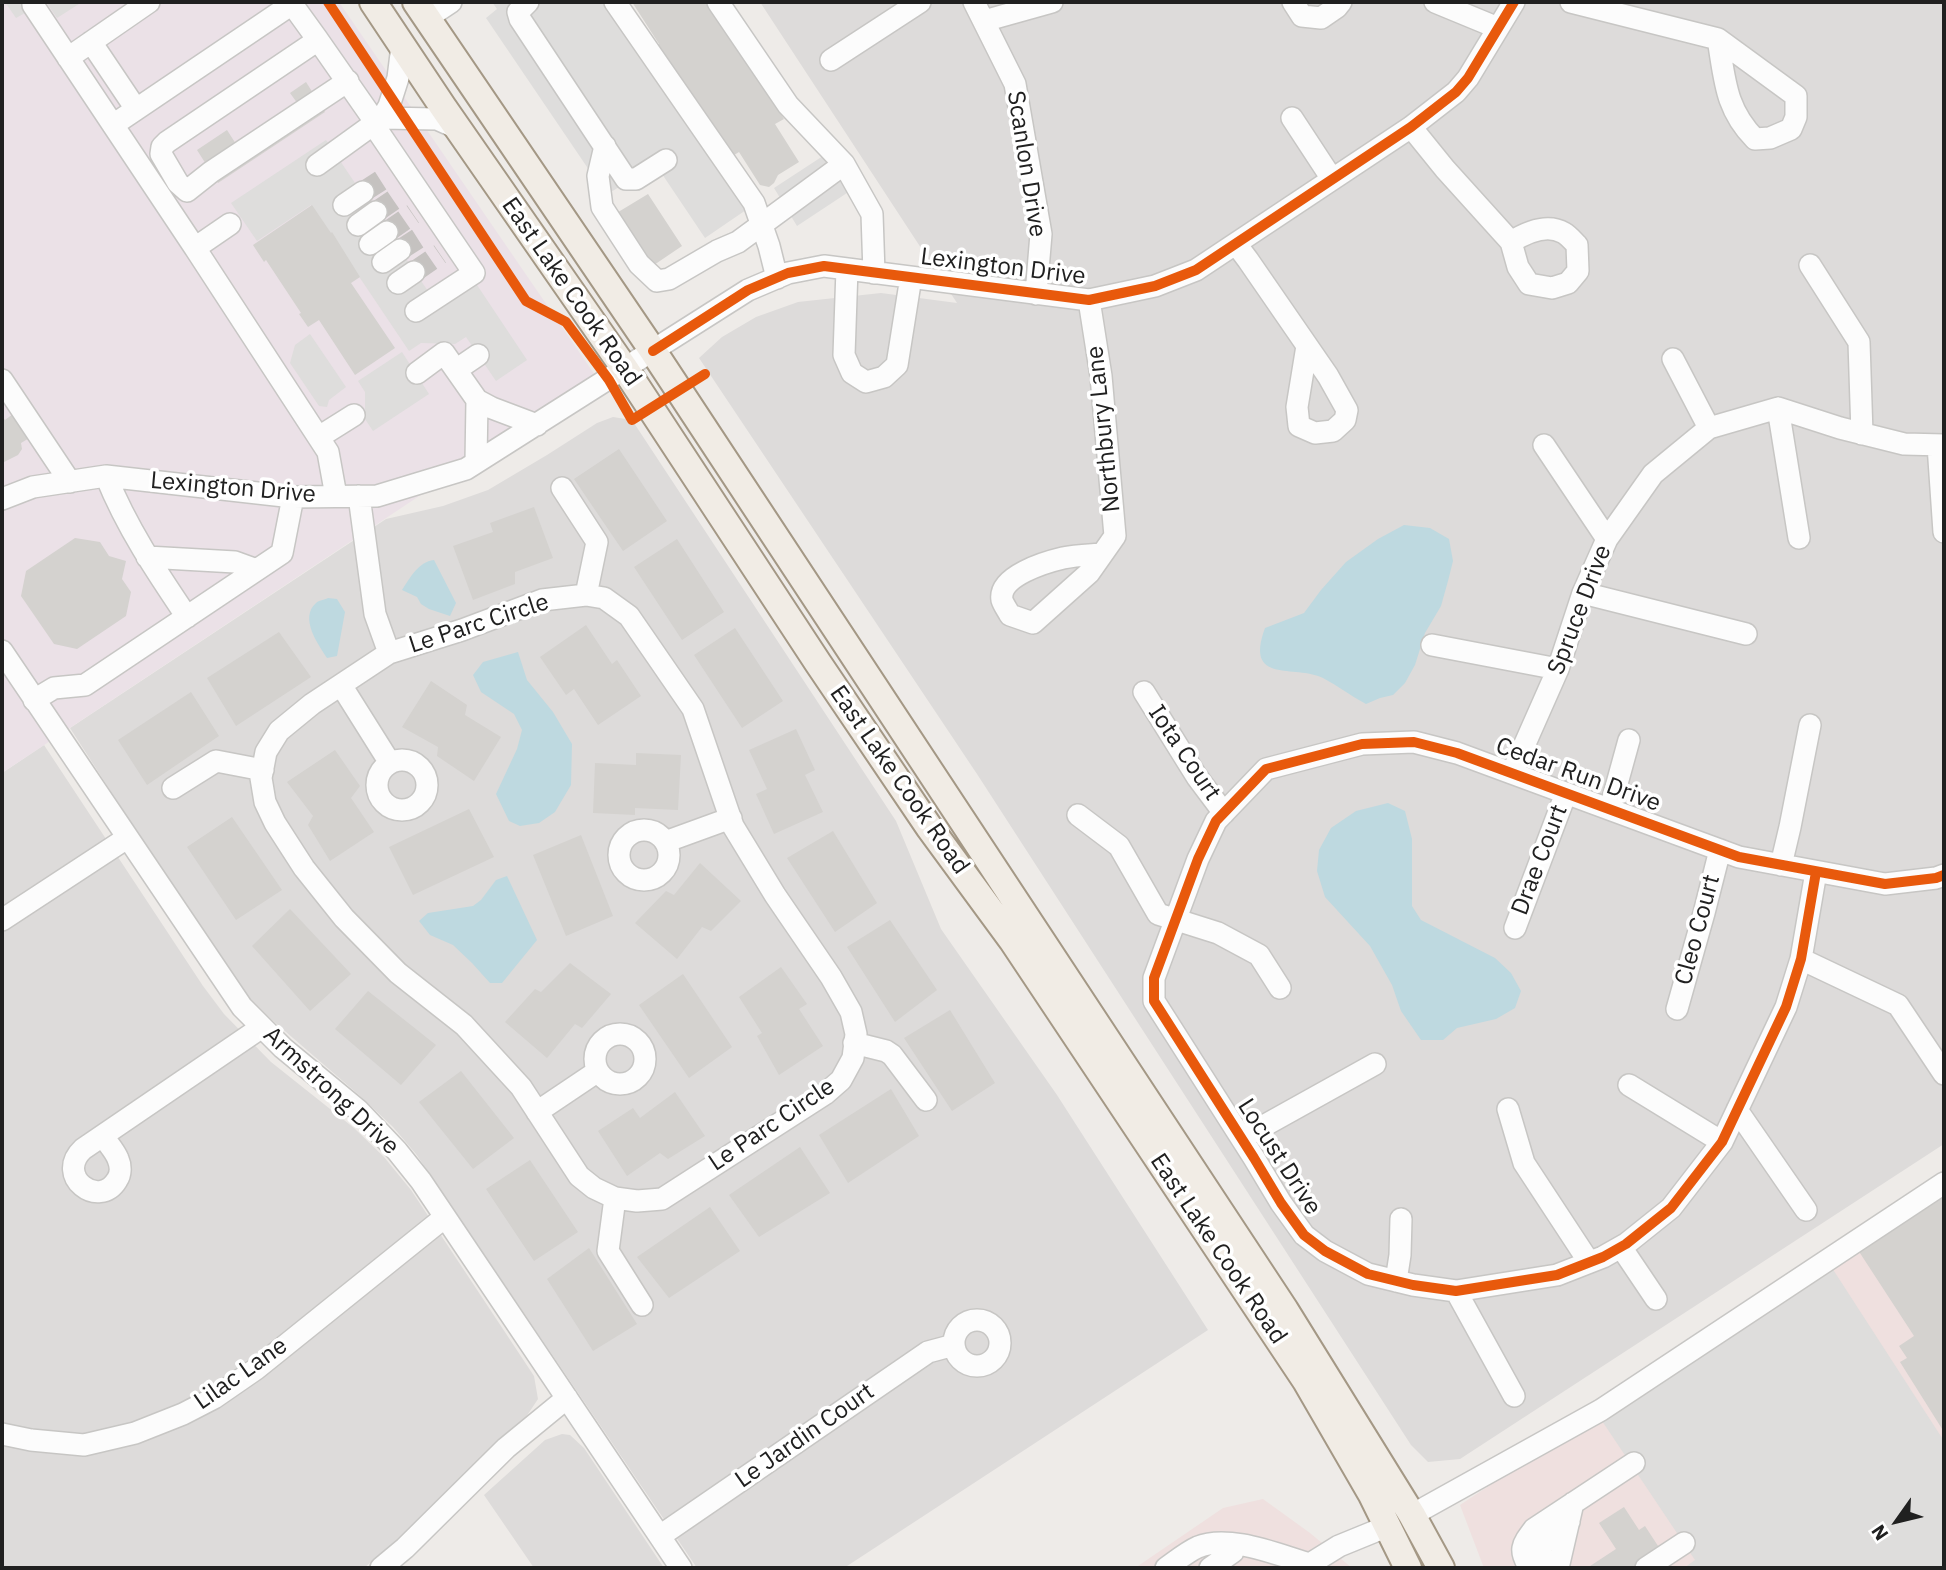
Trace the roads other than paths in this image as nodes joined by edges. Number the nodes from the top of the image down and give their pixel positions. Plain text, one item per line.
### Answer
1 (149, 2) edge
2 (373, 2) edge
3 (451, 2) edge
4 (528, 2) edge
5 (615, 2) edge
6 (718, 2) edge
7 (920, 2) edge
8 (974, 2) edge
9 (1052, 2) edge
10 (1293, 2) edge
11 (1341, 2) edge
12 (1435, 2) edge
13 (1514, 2) edge
14 (1571, 2) edge
15 (291, 3) edge
16 (33, 5) dead end
17 (422, 10) edge
18 (984, 21) junction
19 (1498, 28) junction
20 (1718, 39) junction
21 (318, 40) junction
22 (91, 42) junction
23 (402, 46) junction
24 (68, 58) junction
25 (831, 60) dead end
26 (348, 81) junction
27 (136, 109) junction
28 (1292, 118) dead end
29 (378, 121) junction
30 (113, 125) junction
31 (1411, 127) junction
32 (457, 128) junction
33 (605, 146) junction
34 (162, 156) junction
35 (666, 160) dead end
36 (317, 164) dead end
37 (844, 164) junction
38 (142, 170) junction
39 (1332, 180) junction
40 (363, 192) tunnel mouth
41 (344, 205) dead end
42 (376, 212) tunnel mouth
43 (230, 224) dead end
44 (358, 225) dead end
45 (761, 225) junction
46 (1511, 242) dead end
47 (1236, 244) junction
48 (195, 248) junction
49 (1810, 265) dead end
50 (847, 269) junction
51 (874, 273) junction
52 (911, 277) junction
53 (777, 278) junction
54 (1036, 294) junction
55 (1089, 300) junction
56 (416, 311) dead end
57 (1307, 346) dead end
58 (653, 351) junction
59 (478, 355) dead end
60 (1673, 359) dead end
61 (625, 369) junction
62 (456, 370) junction
63 (417, 373) dead end
64 (2, 380) edge
65 (477, 400) junction
66 (1778, 408) junction
67 (354, 415) dead end
68 (537, 425) junction
69 (1709, 428) junction
70 (1863, 434) junction
71 (319, 437) junction
72 (1544, 445) dead end
73 (1941, 445) edge
74 (476, 462) junction
75 (106, 476) junction
76 (70, 482) junction
77 (562, 488) dead end
78 (336, 496) junction
79 (359, 496) junction
80 (293, 497) junction
81 (2, 499) edge
82 (1944, 532) edge
83 (1799, 538) dead end
84 (1607, 539) junction
85 (1102, 554) dead end
86 (147, 557) junction
87 (257, 570) junction
88 (1583, 593) junction
89 (586, 595) junction
90 (187, 617) junction
91 (1746, 634) dead end
92 (1432, 645) dead end
93 (2, 651) edge
94 (389, 653) junction
95 (1558, 669) junction
96 (341, 685) junction
97 (1144, 692) dead end
98 (34, 700) junction
99 (1810, 725) dead end
100 (1629, 740) dead end
101 (390, 763) dead end
102 (263, 770) junction
103 (1512, 773) junction
104 (173, 788) dead end
105 (1566, 793) junction
106 (1610, 809) junction
107 (1077, 814) dead end
108 (1220, 817) junction
109 (731, 818) junction
110 (127, 838) junction
111 (665, 842) dead end
112 (1720, 850) junction
113 (1781, 865) junction
114 (1816, 872) junction
115 (1944, 875) edge
116 (2, 920) edge
117 (1175, 920) junction
118 (1515, 928) dead end
119 (1801, 959) junction
120 (1280, 988) dead end
121 (1677, 1009) dead end
122 (262, 1027) junction
123 (855, 1043) junction
124 (1375, 1064) dead end
125 (598, 1071) dead end
126 (1944, 1074) edge
127 (1629, 1085) dead end
128 (926, 1100) dead end
129 (1508, 1109) dead end
130 (1737, 1110) junction
131 (537, 1112) junction
132 (103, 1136) dead end
133 (1242, 1138) junction
134 (1722, 1142) junction
135 (1944, 1183) edge
136 (615, 1198) junction
137 (1806, 1210) dead end
138 (445, 1217) junction
139 (1401, 1219) dead end
140 (1621, 1247) junction
141 (1589, 1262) junction
142 (1396, 1281) junction
143 (1456, 1291) junction
144 (1656, 1299) dead end
145 (642, 1305) dead end
146 (954, 1345) dead end
147 (1514, 1396) dead end
148 (567, 1398) junction
149 (2, 1434) edge
150 (1634, 1463) dead end
151 (1571, 1512) junction
152 (1412, 1515) junction
153 (1388, 1526) junction
154 (660, 1536) junction
155 (1233, 1552) dead end
156 (1311, 1566) edge
157 (381, 1568) edge
158 (681, 1568) edge
159 (1166, 1568) edge
160 (1210, 1568) edge
161 (1408, 1568) edge
162 (1441, 1568) edge
163 (1530, 1568) edge
164 (1546, 1568) edge
165 (1558, 1568) edge
166 (1646, 1568) edge
167 (1661, 1568) edge

1 - 22 street
2 - 23 main road, East Lake Cook Road
3 - 17 street
4 - 33 street
5 - 45 street
6 - 37 street
7 - 25 street
8 - 18 street, Scanlon Drive
9 - 18 street
10 - 11 street
12 - 19 street
13 - 19 street, Lexington Drive
14 - 20 street
15 - 21 street
15 - 27 street
16 - 24 street
17 - 58 main road, East Lake Cook Road
18 - 54 street, Scanlon Drive
19 - 31 street, Lexington Drive
20 - 20 street
21 - 26 street
21 - 34 street
22 - 24 street
22 - 27 street
23 - 29 street
23 - 32 main road, East Lake Cook Road
24 - 30 street
26 - 29 street
26 - 34 street
27 - 30 street
28 - 39 street
29 - 32 street
29 - 36 street
29 - 56 street
30 - 38 street
31 - 39 street, Lexington Drive
31 - 46 street
32 - 61 main road, East Lake Cook Road
33 - 35 street
33 - 45 street
34 - 38 street
37 - 45 street
37 - 51 street
38 - 48 street
39 - 47 street, Lexington Drive
40 - 41 street
42 - 44 street
43 - 48 street
45 - 53 street
47 - 55 street, Lexington Drive
47 - 57 street
48 - 71 street
49 - 70 street
50 - 51 street, Lexington Drive
50 - 52 street
50 - 53 street, Lexington Drive
51 - 52 street, Lexington Drive
52 - 54 street, Lexington Drive
53 - 58 street, Lexington Drive
54 - 55 street, Lexington Drive
55 - 85 street, Northbury Lane
58 - 61 street, Lexington Drive
58 - 152 main road, East Lake Cook Road
59 - 62 street
60 - 69 street
61 - 68 street, Lexington Drive
61 - 153 main road, East Lake Cook Road
62 - 63 street
62 - 65 street
64 - 76 street
65 - 68 street
65 - 74 street
66 - 69 street, Spruce Drive
66 - 70 street
66 - 83 street
67 - 71 street
68 - 74 street, Lexington Drive
69 - 84 street, Spruce Drive
70 - 73 street
71 - 78 street
72 - 84 street
73 - 82 street
74 - 79 street, Lexington Drive
75 - 76 street, Lexington Drive
75 - 80 street, Lexington Drive
75 - 86 street
76 - 81 street, Lexington Drive
77 - 89 street
78 - 79 street, Lexington Drive
78 - 80 street, Lexington Drive
79 - 94 street, Le Parc Circle
80 - 87 street
84 - 88 street, Spruce Drive
86 - 87 street
86 - 90 street
87 - 90 street
88 - 91 street
88 - 95 street, Spruce Drive
89 - 94 street, Le Parc Circle
89 - 109 street, Le Parc Circle
90 - 98 street
92 - 95 street
93 - 98 street, Armstrong Drive
94 - 96 street, Le Parc Circle
95 - 103 street, Spruce Drive
96 - 101 street
96 - 102 street, Le Parc Circle
97 - 108 street, Iota Court
98 - 110 street, Armstrong Drive
99 - 113 street
100 - 106 street
102 - 104 street
102 - 131 street, Le Parc Circle
103 - 105 street, Cedar Run Drive
103 - 108 street, Cedar Run Drive
105 - 106 street, Cedar Run Drive
105 - 118 street, Drae Court
106 - 112 street, Cedar Run Drive
107 - 117 street
108 - 117 street, Locust Drive
109 - 111 street
109 - 123 street, Le Parc Circle
110 - 116 street
110 - 122 street, Armstrong Drive
112 - 113 street, Cedar Run Drive
112 - 121 street, Cleo Court
113 - 114 street, Cedar Run Drive
114 - 115 street, Cedar Run Drive
114 - 119 street, Locust Drive
117 - 120 street
117 - 133 street, Locust Drive
119 - 126 street
119 - 130 street, Locust Drive
122 - 132 street
122 - 138 street, Armstrong Drive
123 - 128 street
123 - 136 street, Le Parc Circle
124 - 133 street
125 - 131 street
127 - 134 street
129 - 141 street
130 - 134 street, Locust Drive
130 - 137 street
131 - 136 street, Le Parc Circle
133 - 142 street, Locust Drive
134 - 140 street, Locust Drive
135 - 152 street
136 - 145 street
138 - 148 street, Armstrong Drive
138 - 149 street, Lilac Lane
139 - 142 street
140 - 141 street, Locust Drive
140 - 144 street
141 - 143 street, Locust Drive
142 - 143 street, Locust Drive
143 - 147 street
146 - 154 street, Le Jardin Court
148 - 154 street, Armstrong Drive
148 - 157 street
150 - 151 street
151 - 163 street
151 - 164 street
151 - 165 street
152 - 162 main road, East Lake Cook Road
153 - 156 street
153 - 161 main road, East Lake Cook Road
154 - 158 street, Armstrong Drive
155 - 160 street
156 - 159 street
166 - 167 street

